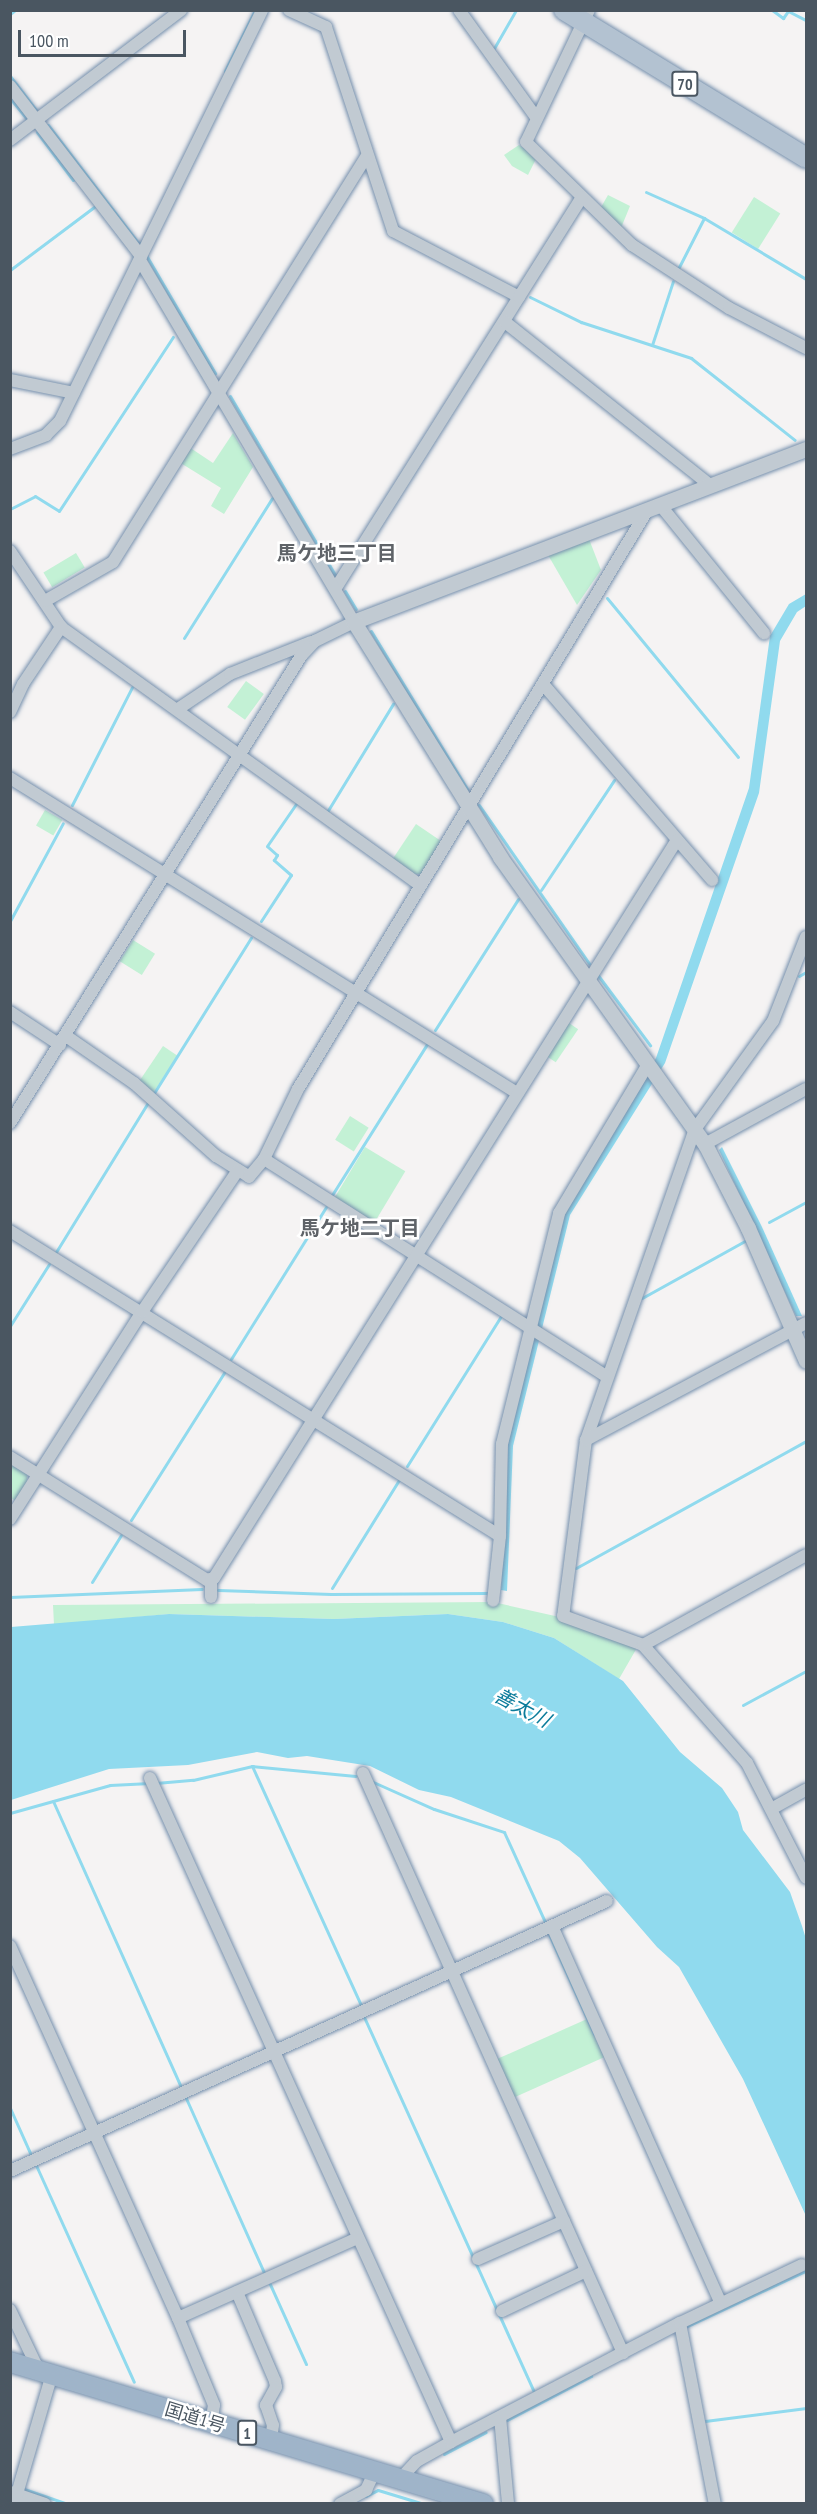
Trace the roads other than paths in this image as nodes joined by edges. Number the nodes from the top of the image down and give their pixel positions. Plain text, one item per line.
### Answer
1 (181, 10) edge
2 (262, 10) edge
3 (289, 10) edge
4 (459, 10) edge
5 (564, 10) edge
6 (586, 17) edge
7 (10, 86) edge
8 (536, 117) junction
9 (36, 120) junction
10 (10, 140) edge
11 (366, 157) junction
12 (807, 158) edge
13 (582, 197) junction
14 (141, 259) junction
15 (519, 297) junction
16 (505, 322) junction
17 (807, 348) edge
18 (10, 380) edge
19 (74, 393) junction
20 (217, 395) junction
21 (10, 449) edge
22 (807, 449) edge
23 (711, 486) junction
24 (654, 509) junction
25 (10, 551) edge
26 (335, 590) junction
27 (45, 601) junction
28 (354, 622) junction
29 (61, 627) junction
30 (764, 633) dead end
31 (315, 641) junction
32 (543, 684) junction
33 (178, 709) junction
34 (10, 712) edge
35 (242, 755) junction
36 (10, 778) edge
37 (469, 808) junction
38 (677, 840) junction
39 (167, 875) junction
40 (712, 880) dead end
41 (421, 886) junction
42 (807, 937) edge
43 (587, 980) junction
44 (357, 993) junction
45 (10, 1012) edge
46 (63, 1041) junction
47 (648, 1064) junction
48 (807, 1089) edge
49 (517, 1093) junction
50 (10, 1124) edge
51 (695, 1129) junction
52 (705, 1144) junction
53 (264, 1159) junction
54 (238, 1170) junction
55 (10, 1231) edge
56 (416, 1256) junction
57 (141, 1312) junction
58 (800, 1327) edge
59 (536, 1331) junction
60 (807, 1361) edge
61 (608, 1377) junction
62 (315, 1420) junction
63 (586, 1440) junction
64 (10, 1457) edge
65 (39, 1474) junction
66 (10, 1519) edge
67 (500, 1536) junction
68 (807, 1555) edge
69 (211, 1579) junction
70 (211, 1597) dead end
71 (493, 1601) dead end
72 (643, 1645) junction
73 (363, 1773) dead end
74 (150, 1778) dead end
75 (807, 1790) edge
76 (773, 1808) junction
77 (807, 1878) edge
78 (607, 1900) dead end
79 (552, 1926) junction
80 (10, 1946) edge
81 (451, 1972) junction
82 (272, 2052) junction
83 (94, 2133) junction
84 (10, 2171) edge
85 (564, 2221) junction
86 (358, 2238) junction
87 (478, 2259) dead end
88 (802, 2265) dead end
89 (586, 2271) junction
90 (237, 2292) junction
91 (722, 2303) junction
92 (10, 2310) edge
93 (502, 2311) dead end
94 (178, 2318) junction
95 (680, 2322) junction
96 (624, 2353) junction
97 (10, 2362) edge
98 (46, 2373) junction
99 (500, 2417) junction
100 (211, 2422) junction
101 (271, 2440) junction
102 (451, 2442) junction
103 (375, 2470) junction
104 (401, 2478) junction
105 (14, 2497) edge
106 (45, 2504) edge
107 (340, 2504) edge
108 (483, 2504) edge
109 (508, 2504) edge
110 (715, 2504) edge

1 - 9 street
2 - 14 street
3 - 11 street
4 - 8 street
5 - 6 main road, 70
6 - 8 street
6 - 12 main road, 70
7 - 9 street
8 - 13 street
9 - 10 street
9 - 14 street
11 - 15 street
11 - 20 street
13 - 15 street
13 - 17 street
14 - 19 street
14 - 20 street
15 - 16 street
16 - 23 street
16 - 26 street
18 - 19 street
19 - 21 street
20 - 26 street
20 - 27 street
22 - 23 street
23 - 24 street
24 - 28 street
24 - 30 street
24 - 32 street
25 - 27 street
26 - 28 street
27 - 29 street
28 - 31 street
28 - 37 street
29 - 33 street
29 - 34 street
31 - 33 street
31 - 35 street
32 - 37 street
32 - 38 street
33 - 35 street
35 - 39 street
35 - 41 street
36 - 39 street
37 - 41 street
37 - 43 street
38 - 40 street
38 - 43 street
39 - 44 street
39 - 46 street
41 - 44 street
42 - 51 street
43 - 47 street
43 - 49 street
44 - 49 street
44 - 53 street
45 - 46 street
46 - 50 street
46 - 54 street
47 - 51 street
47 - 59 street
48 - 52 street
49 - 56 street
51 - 52 street
51 - 61 street
52 - 58 street
53 - 54 street
53 - 56 street
54 - 57 street
55 - 57 street
56 - 59 street
56 - 62 street
57 - 62 street
57 - 65 street
58 - 60 street
58 - 63 street
59 - 61 street
59 - 67 street
61 - 63 street
62 - 67 street
62 - 69 street
63 - 72 street
64 - 65 street
65 - 66 street
65 - 69 street
67 - 71 street
68 - 72 street
69 - 70 street
72 - 76 street
73 - 81 street
74 - 82 street
75 - 76 street
76 - 77 street
78 - 79 street
79 - 81 street
79 - 91 street
80 - 83 street
81 - 82 street
81 - 85 street
82 - 83 street
82 - 86 street
83 - 84 street
83 - 94 street
85 - 87 street
85 - 89 street
86 - 90 street
86 - 102 street
88 - 91 street
89 - 93 street
89 - 96 street
90 - 94 street
90 - 101 street
91 - 95 street
92 - 98 street
94 - 100 street
95 - 96 street
95 - 110 street
96 - 99 street
97 - 98 highway, 国道1号 / 1
98 - 100 highway, 国道1号 / 1
98 - 105 street
99 - 102 street
99 - 109 street
100 - 101 highway, 国道1号 / 1
101 - 103 highway, 国道1号 / 1
102 - 104 street
103 - 104 highway, 国道1号 / 1
103 - 107 street
104 - 108 highway, 国道1号 / 1
105 - 106 street

